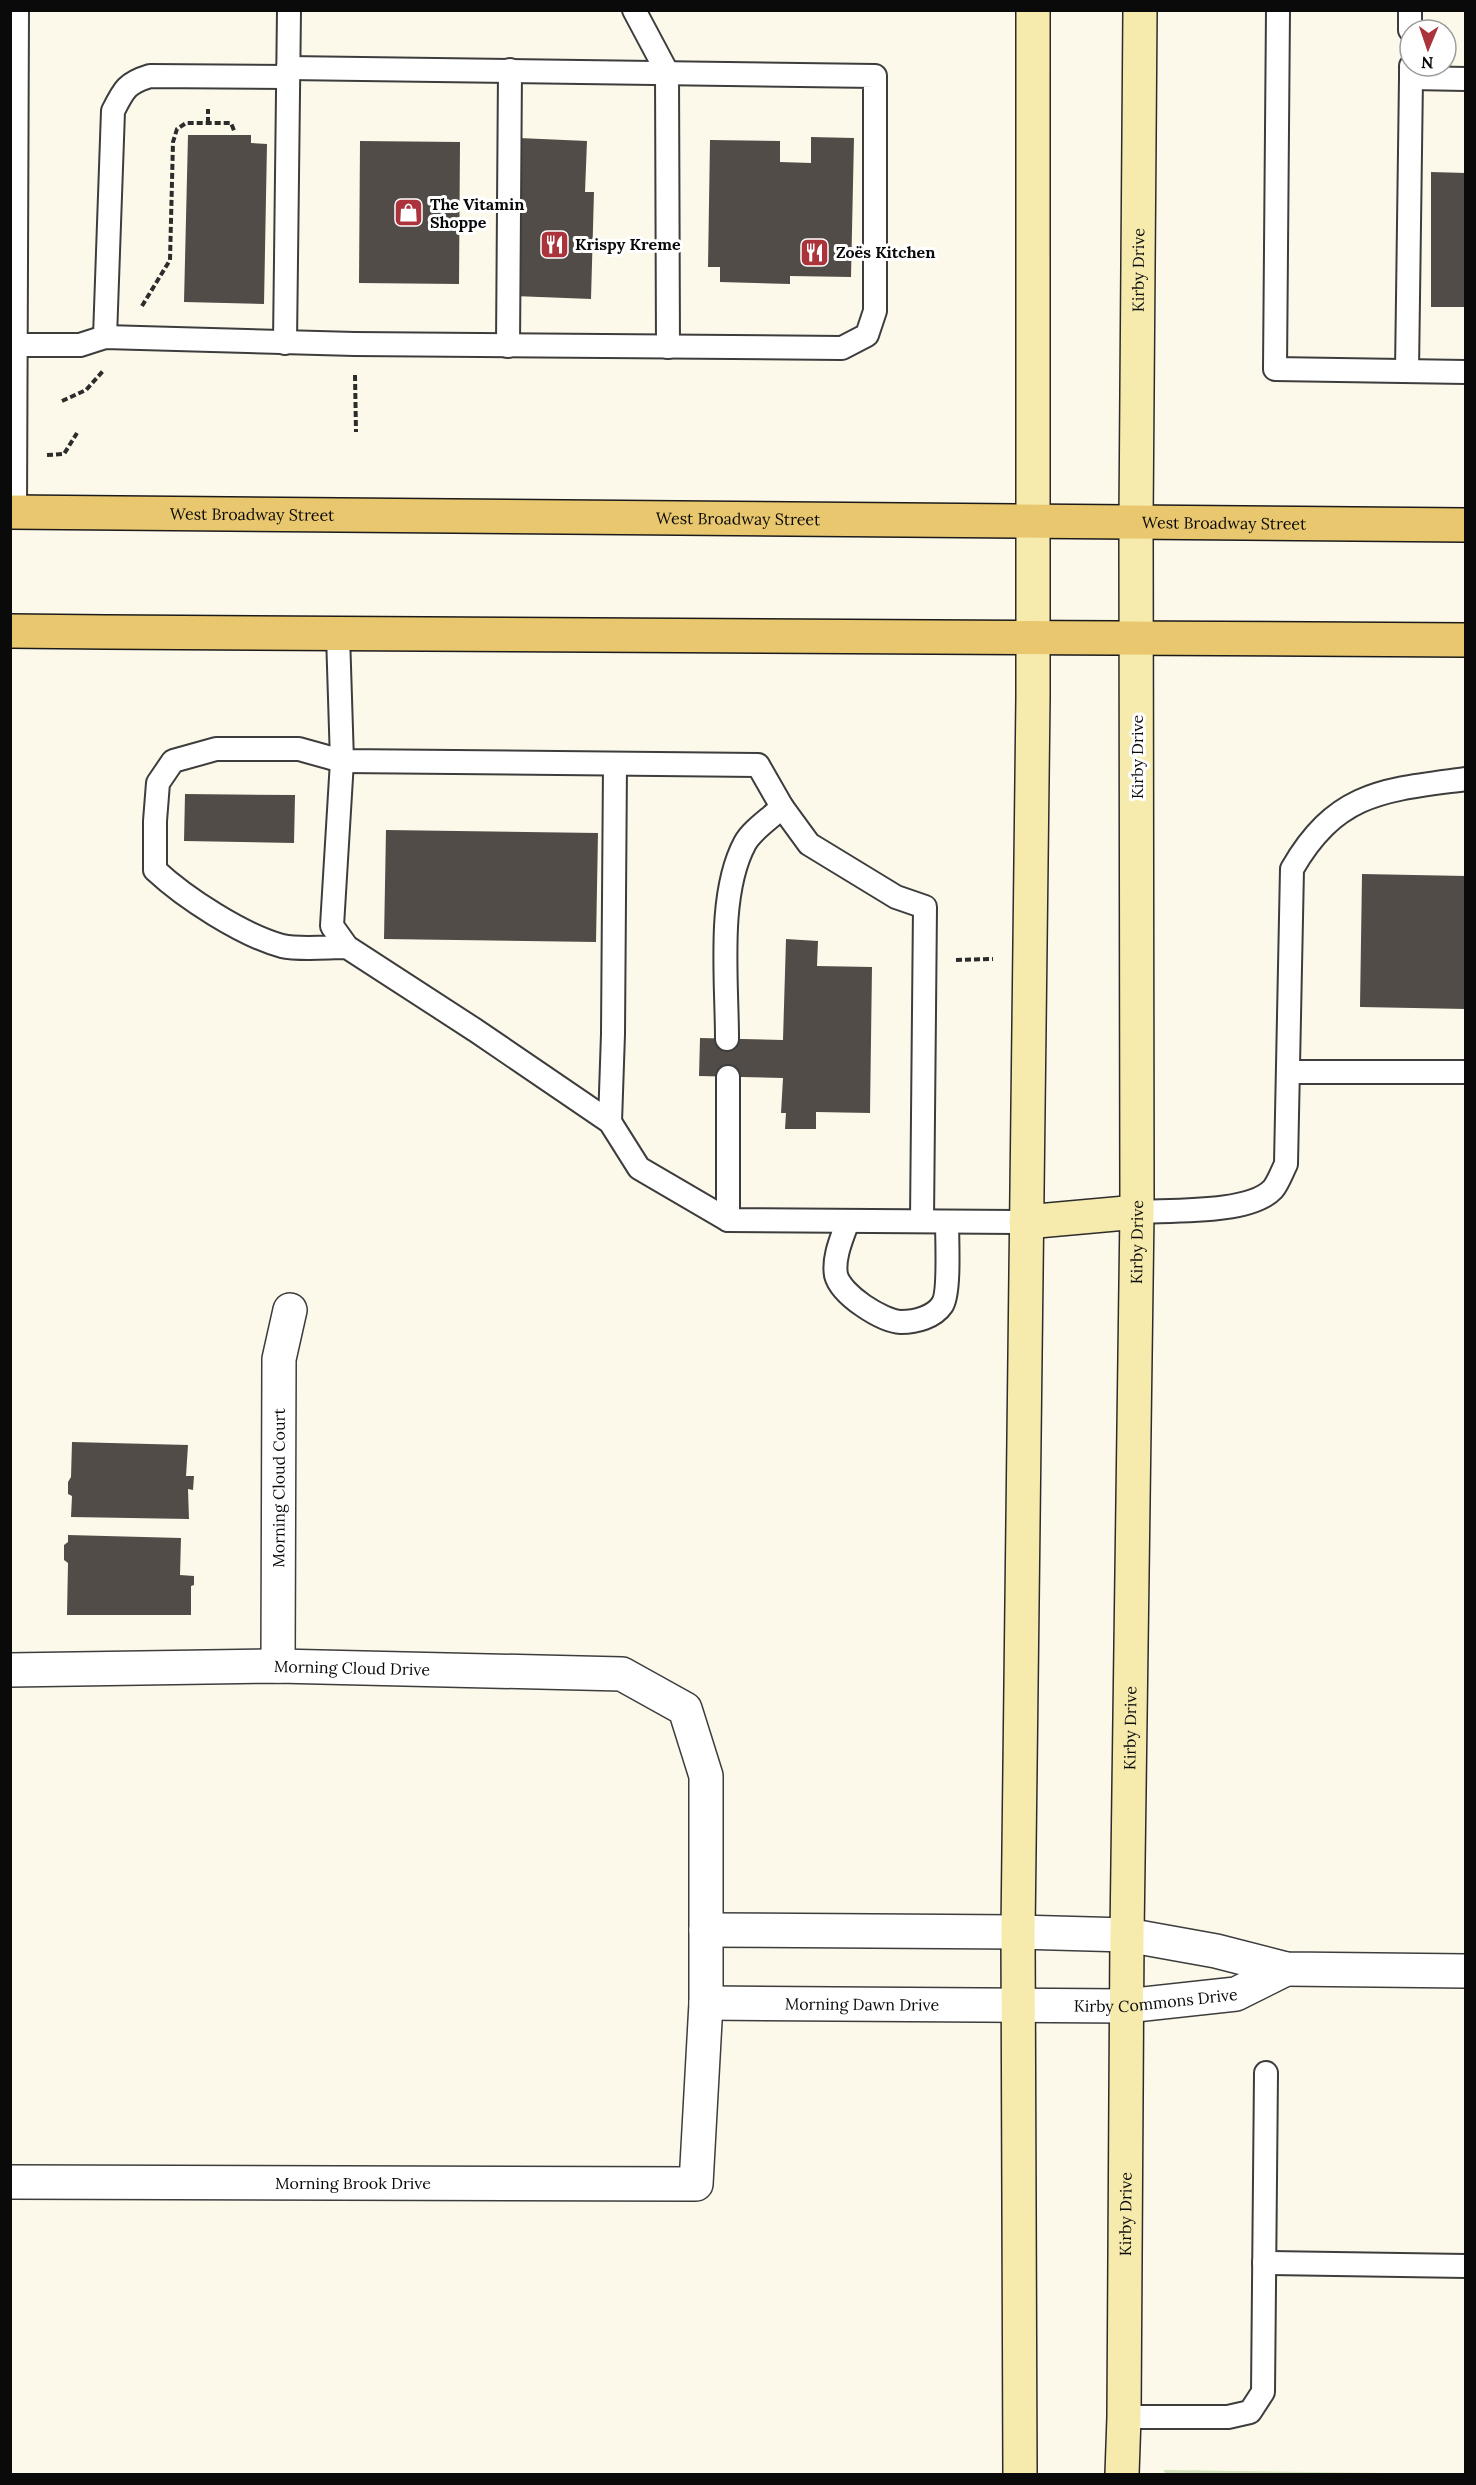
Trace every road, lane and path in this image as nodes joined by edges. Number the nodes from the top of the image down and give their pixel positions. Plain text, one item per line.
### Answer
1 (17, 10) edge
2 (289, 10) edge
3 (634, 10) edge
4 (1033, 10) edge
5 (1140, 10) edge
6 (1278, 10) edge
7 (510, 70) junction
8 (667, 72) junction
9 (288, 73) junction
10 (1411, 78) edge
11 (14, 103) edge
12 (235, 133) dead end
13 (114, 337) junction
14 (285, 343) junction
15 (355, 344) junction
16 (508, 346) junction
17 (668, 347) junction
18 (14, 356) edge
19 (1407, 371) junction
20 (1466, 372) edge
21 (62, 401) dead end
22 (356, 432) dead end
23 (13, 512) edge
24 (1034, 520) junction
25 (1136, 521) junction
26 (1466, 525) edge
27 (10, 631) edge
28 (338, 635) junction
29 (1034, 636) junction
30 (1137, 638) junction
31 (1466, 640) edge
32 (342, 761) junction
33 (615, 764) junction
34 (1466, 779) edge
35 (782, 807) junction
36 (347, 947) junction
37 (1000, 959) dead end
38 (924, 960) junction
39 (727, 1039) dead end
40 (1288, 1072) junction
41 (1466, 1072) edge
42 (728, 1077) dead end
43 (610, 1122) junction
44 (1137, 1212) junction
45 (728, 1220) junction
46 (848, 1221) junction
47 (922, 1221) junction
48 (947, 1222) junction
49 (1026, 1222) junction
50 (290, 1310) dead end
51 (279, 1666) junction
52 (10, 1670) edge
53 (706, 1930) junction
54 (1018, 1932) junction
55 (1127, 1935) junction
56 (1286, 1969) junction
57 (1466, 1971) edge
58 (706, 2003) junction
59 (1126, 2006) junction
60 (1018, 2007) junction
61 (1266, 2073) dead end
62 (10, 2182) edge
63 (1264, 2263) junction
64 (1466, 2266) edge
65 (1124, 2417) junction
66 (1020, 2475) edge
67 (1122, 2475) edge

1 - 11 lane
2 - 9 lane
3 - 8 lane
4 - 24 main road
5 - 25 main road, Kirby Drive
6 - 19 lane
7 - 8 lane
7 - 9 lane
7 - 16 lane
8 - 17 lane
8 - 17 lane
9 - 13 lane
9 - 14 lane
10 - 19 lane
11 - 18 lane
12 - 13 path
13 - 14 lane
13 - 18 lane
13 - 21 path
14 - 15 lane
15 - 16 lane
15 - 22 path
16 - 17 lane
18 - 23 lane
19 - 20 lane
23 - 24 main road, West Broadway Street
24 - 25 main road, West Broadway Street
24 - 29 main road
25 - 26 main road, West Broadway Street
25 - 30 main road, Kirby Drive
27 - 28 main road
28 - 29 main road
28 - 32 lane
29 - 30 main road
29 - 49 main road
30 - 31 main road
30 - 44 main road, Kirby Drive
32 - 33 lane
32 - 36 lane
32 - 36 lane
33 - 35 lane
33 - 43 lane
34 - 40 lane
35 - 38 lane
35 - 39 lane
36 - 43 lane
37 - 38 path
38 - 47 lane
40 - 41 lane
40 - 44 lane
42 - 45 lane
43 - 45 lane
44 - 49 main road
44 - 55 main road, Kirby Drive
45 - 46 lane
46 - 47 lane
46 - 48 lane
47 - 48 lane
48 - 49 lane
49 - 54 main road
50 - 51 street, Morning Cloud Court
51 - 52 street, Morning Cloud Drive
51 - 53 street, Morning Cloud Drive
53 - 54 street
53 - 58 street
54 - 55 street, Kirby Commons Drive
54 - 60 main road
55 - 56 street, Kirby Commons Drive
55 - 59 main road, Kirby Drive
56 - 57 street, Kirby Commons Drive
56 - 59 street, Kirby Commons Drive
58 - 60 street, Morning Dawn Drive
58 - 62 street, Morning Brook Drive
59 - 60 street, Kirby Commons Drive
59 - 65 main road, Kirby Drive
60 - 66 main road
61 - 63 lane
63 - 64 lane
63 - 65 lane
65 - 67 main road, Kirby Drive

